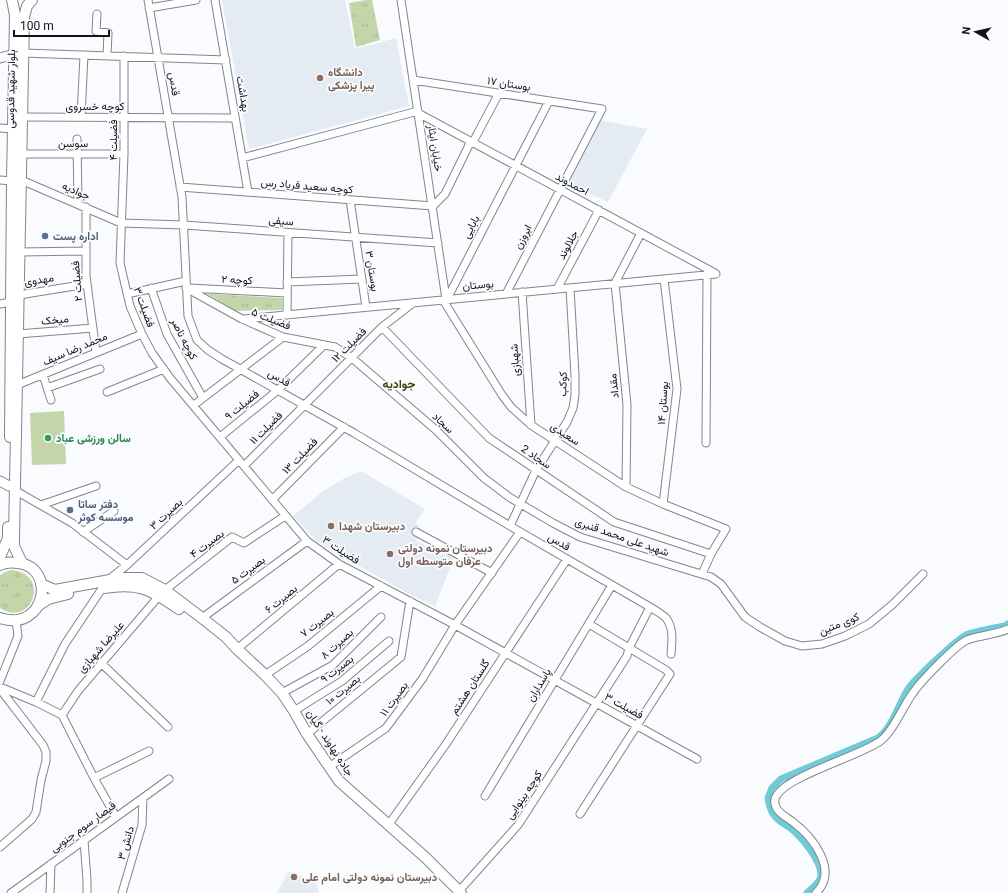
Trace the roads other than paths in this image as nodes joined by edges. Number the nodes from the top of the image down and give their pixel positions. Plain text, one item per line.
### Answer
1 (12, 0) edge
2 (32, 0) edge
3 (148, 0) edge
4 (196, 0) edge
5 (215, 0) edge
6 (401, 0) edge
7 (149, 8) junction
8 (97, 14) dead end
9 (19, 53) junction
10 (84, 55) junction
11 (107, 56) junction
12 (124, 56) junction
13 (0, 58) edge
14 (158, 58) junction
15 (226, 60) junction
16 (413, 80) junction
17 (500, 93) junction
18 (549, 101) junction
19 (602, 110) joint
20 (418, 112) junction
21 (124, 117) junction
22 (168, 117) junction
23 (22, 118) junction
24 (81, 118) junction
25 (235, 118) junction
26 (0, 128) edge
27 (13, 129) junction
28 (77, 139) dead end
29 (472, 142) junction
30 (22, 154) junction
31 (76, 154) junction
32 (124, 154) junction
33 (242, 158) junction
34 (515, 165) junction
35 (0, 180) edge
36 (16, 181) junction
37 (180, 187) junction
38 (560, 190) junction
39 (248, 192) junction
40 (350, 200) junction
41 (78, 204) junction
42 (432, 206) junction
43 (86, 207) junction
44 (599, 210) junction
45 (121, 223) junction
46 (184, 225) junction
47 (288, 233) junction
48 (641, 233) junction
49 (356, 238) junction
50 (438, 243) junction
51 (20, 252) junction
52 (86, 252) junction
53 (707, 274) junction
54 (716, 274) joint
55 (664, 278) junction
56 (362, 279) junction
57 (287, 282) junction
58 (615, 283) junction
59 (87, 284) junction
60 (186, 284) junction
61 (152, 288) junction
62 (570, 288) junction
63 (557, 289) junction
64 (522, 292) junction
65 (127, 294) junction
66 (287, 294) junction
67 (506, 294) junction
68 (19, 295) junction
69 (445, 300) junction
70 (5, 303) edge
71 (413, 303) junction
72 (366, 307) junction
73 (287, 315) junction
74 (242, 319) junction
75 (382, 327) junction
76 (93, 328) junction
77 (18, 334) junction
78 (142, 334) junction
79 (283, 337) junction
80 (324, 345) junction
81 (96, 352) junction
82 (352, 358) junction
83 (100, 369) dead end
84 (164, 369) junction
85 (240, 369) junction
86 (43, 375) junction
87 (17, 385) junction
88 (47, 388) junction
89 (278, 390) junction
90 (106, 392) dead end
91 (203, 398) junction
92 (51, 400) dead end
93 (194, 405) junction
94 (304, 406) junction
95 (531, 425) junction
96 (344, 427) junction
97 (220, 437) junction
98 (555, 441) junction
99 (706, 443) dead end
100 (241, 463) junction
101 (536, 470) junction
102 (0, 481) edge
103 (96, 486) dead end
104 (626, 487) junction
105 (12, 488) junction
106 (272, 500) junction
107 (520, 504) junction
108 (663, 504) junction
109 (41, 505) junction
110 (114, 511) dead end
111 (285, 516) junction
112 (510, 526) junction
113 (83, 532) junction
114 (416, 532) dead end
115 (520, 532) junction
116 (307, 540) junction
117 (711, 554) junction
118 (0, 557) edge
119 (567, 560) junction
120 (22, 563) junction
121 (338, 564) junction
122 (0, 565) edge
123 (127, 565) junction
124 (492, 573) junction
125 (700, 573) junction
126 (923, 574) dead end
127 (41, 584) junction
128 (105, 584) junction
129 (612, 585) junction
130 (381, 586) junction
131 (162, 593) junction
132 (410, 601) junction
133 (39, 605) junction
134 (650, 607) junction
135 (381, 617) dead end
136 (0, 618) edge
137 (202, 618) junction
138 (16, 620) junction
139 (588, 624) junction
140 (455, 625) junction
141 (1008, 629) edge
142 (389, 641) dead end
143 (629, 648) junction
144 (237, 649) junction
145 (505, 653) junction
146 (671, 654) dead end
147 (101, 663) junction
148 (265, 675) junction
149 (555, 680) junction
150 (0, 681) edge
151 (0, 688) edge
152 (282, 693) junction
153 (36, 702) junction
154 (597, 704) junction
155 (294, 711) junction
156 (62, 715) junction
157 (637, 726) junction
158 (168, 727) dead end
159 (307, 734) junction
160 (149, 751) dead end
161 (697, 759) dead end
162 (329, 766) junction
163 (94, 778) junction
164 (169, 779) dead end
165 (485, 796) dead end
166 (143, 798) junction
167 (580, 814) dead end
168 (116, 817) junction
169 (389, 824) junction
170 (84, 840) junction
171 (0, 847) edge
172 (51, 864) junction
173 (460, 892) edge
174 (11, 893) edge
175 (50, 893) edge
176 (87, 893) edge
177 (122, 893) edge
178 (816, 893) edge

1 - 9 main road
2 - 9 main road, بلوار شهید قدوسی
3 - 7 street, قدس
4 - 7 street
5 - 15 street, بهداشت
6 - 16 street, خیابان ایثار
7 - 14 street, قدس
8 - 11 street
9 - 10 street
9 - 13 street
9 - 23 main road, بلوار شهید قدوسی
9 - 27 main road, بلوار شهید قدوسی
10 - 11 street
10 - 24 street
11 - 12 street
12 - 14 street
12 - 21 street, فضیلت ۴
14 - 15 street
14 - 22 street, قدس
15 - 25 street, بهداشت
16 - 17 street, بوستان ۱۷
16 - 20 street, خیابان ایثار
17 - 18 street, بوستان ۱۷
17 - 29 street
18 - 19 street, بوستان ۱۷
18 - 34 street, بابایی
19 - 38 street, ابروزن
20 - 29 street, احمدوند
20 - 33 street
20 - 42 street, خیابان ایثار
21 - 22 street, کوچه خسروی
21 - 24 street, کوچه خسروی
21 - 32 street, فضیلت ۴
22 - 25 street, کوچه خسروی
22 - 37 street, قدس
23 - 24 street, کوچه خسروی
23 - 30 main road, بلوار شهید قدوسی
25 - 33 street, بهداشت
26 - 27 street
27 - 36 main road, بلوار شهید قدوسی
28 - 31 street
29 - 34 street, احمدوند
29 - 42 street
30 - 31 street, سوسن
30 - 36 main road, بلوار شهید قدوسی
31 - 32 street, سوسن
31 - 41 street
32 - 45 street, فضیلت ۴
33 - 39 street, بهداشت
34 - 38 street, احمدوند
34 - 69 street, بابایی
35 - 36 street, جوادیه
36 - 41 street, جوادیه
36 - 51 main road, بلوار شهید قدوسی
36 - 70 main road, بلوار شهید قدوسی
37 - 39 street, کوچه سعید فریاد رس
37 - 46 street, قدس
38 - 44 street, احمدوند
38 - 67 street, ابروزن
39 - 40 street, کوچه سعید فریاد رس
40 - 42 street, کوچه سعید فریاد رس
40 - 49 street, بوستان ۳
41 - 43 street, جوادیه
42 - 50 street, خیابان ایثار
43 - 45 street, جوادیه
43 - 52 street, فضیلت ۲
44 - 48 street, احمدوند
44 - 63 street, جلالوند
45 - 46 street, سیفی
45 - 65 street, فضیلت ۳
46 - 47 street, سیفی
46 - 60 street, قدس
47 - 49 street, سیفی
47 - 57 street
48 - 54 street, احمدوند
48 - 58 street
49 - 50 street, سیفی
49 - 56 street, بوستان ۳
50 - 69 street, خیابان ایثار
51 - 52 street
51 - 68 main road, بلوار شهید قدوسی
52 - 59 street, فضیلت ۲
53 - 54 street, بوستان
53 - 55 street, بوستان
53 - 99 street
55 - 58 street, بوستان
55 - 108 street, بوستان ۱۴
56 - 57 street
56 - 72 street, بوستان ۳
57 - 66 street
58 - 62 street, بوستان
58 - 104 street, مقداد
59 - 68 street, مهدوی
59 - 76 street, فضیلت ۲
60 - 61 street, کوچه ۲
60 - 66 street, کوچه ۲
60 - 74 street, فضیلت ۵
60 - 85 street, قدس
61 - 65 street, کوچه ۲
61 - 91 street, کوچه ناصر
62 - 63 street, بوستان
62 - 98 street, کوکب
63 - 64 street, بوستان
64 - 67 street, بوستان
64 - 95 street, شهبازی
65 - 78 street, فضیلت ۳
66 - 73 street
67 - 69 street, بوستان
68 - 77 main road, بلوار شهید قدوسی
69 - 71 street, بوستان
69 - 95 street, سعیدی
70 - 105 main road, بلوار شهید قدوسی
71 - 72 street, بوستان
71 - 75 street, فضیلت ۱۲
72 - 73 street, بوستان
73 - 74 street, بوستان
74 - 79 street, فضیلت ۵
75 - 82 street, فضیلت ۱۲
75 - 101 street, سجاد 2
76 - 77 street, میخک
76 - 81 street, فضیلت ۲
77 - 87 main road, بلوار شهید قدوسی
78 - 81 street, محمد رضا سیف
78 - 84 street, فضیلت ۳
79 - 80 street, فضیلت ۵
79 - 85 street
80 - 82 street, فضیلت ۵
80 - 89 street, فضیلت ۹
81 - 86 street, محمد رضا سیف
82 - 94 street, فضیلت ۱۲
82 - 107 street, سجاد
83 - 88 street
84 - 90 street
84 - 93 street, فضیلت ۳
85 - 89 street, قدس
85 - 91 street
86 - 87 street, محمد رضا سیف
86 - 88 street
87 - 105 main road, بلوار شهید قدوسی
88 - 92 street
89 - 94 street, قدس
89 - 97 street, فضیلت ۹
91 - 93 street
93 - 97 street, فضیلت ۳
94 - 96 street, قدس
94 - 100 street, فضیلت ۱۱
95 - 98 street, سعیدی
96 - 106 street, فضیلت ۱۳
96 - 112 street, قدس
97 - 100 street, فضیلت ۳
98 - 101 street, کوکب
98 - 104 street, سعیدی
100 - 106 street, فضیلت ۳
100 - 123 street, بصیرت ۳
101 - 107 street, کوکب
101 - 117 street, سجاد 2
102 - 105 street
103 - 109 street
104 - 108 street, سعیدی
105 - 109 street
105 - 118 main road, بلوار شهید قدوسی
105 - 120 main road, بلوار شهید قدوسی
106 - 111 street, فضیلت ۳
107 - 112 street, کوکب
107 - 125 street, شهید علی محمد قنبری
108 - 117 street, سعیدی
109 - 113 street
110 - 113 street
111 - 116 street, فضیلت ۳
111 - 131 street, بصیرت ۴
112 - 115 street, قدس
113 - 123 street
114 - 124 street
115 - 119 street, قدس
115 - 124 street, بصیرت ۱۱
116 - 121 street, فضیلت ۳
116 - 137 street, بصیرت ۵
117 - 125 street
119 - 129 street, قدس
119 - 145 street, گلستان هشتم
120 - 122 main road
120 - 127 main road
121 - 130 street, فضیلت ۳
121 - 144 street, بصیرت ۶
123 - 128 street, بصیرت ۳
124 - 140 street, بصیرت ۱۱
125 - 126 street, کوی متین
127 - 128 main road, جاده نهاوند - گیان
127 - 133 main road
128 - 131 main road, جاده نهاوند - گیان
128 - 133 main road, جاده نهاوند - گیان
128 - 153 street, بصیرت ۳
129 - 134 street, قدس
129 - 139 street, پاسداران
130 - 132 street, فضیلت ۳
130 - 148 street, بصیرت ۷
131 - 137 main road, جاده نهاوند - گیان
131 - 144 main road, جاده نهاوند - گیان
131 - 147 street, علیرضا شهبازی
132 - 140 street, فضیلت ۳
132 - 159 street, بصیرت ۱۰
133 - 138 main road, جاده نهاوند - گیان
134 - 143 street
134 - 146 street, قدس
135 - 152 street, بصیرت ۸
136 - 138 main road
137 - 144 main road, جاده نهاوند - گیان
138 - 150 street
139 - 143 street
139 - 149 street, پاسداران
140 - 145 street, فضیلت ۳
140 - 162 street, بصیرت ۱۱
141 - 178 street
142 - 155 street, بصیرت ۹
143 - 154 street
143 - 157 street
144 - 148 main road, جاده نهاوند - گیان
145 - 149 street, فضیلت ۳
145 - 169 street, گلستان هشتم
147 - 156 street, علیرضا شهبازی
147 - 158 street
148 - 152 main road, جاده نهاوند - گیان
149 - 154 street, فضیلت ۳
149 - 165 street, پاسداران
151 - 153 street
151 - 171 street
152 - 155 main road, جاده نهاوند - گیان
153 - 156 street
154 - 157 street, فضیلت ۳
154 - 173 street, کوچه بینوایی
155 - 159 main road, جاده نهاوند - گیان
156 - 163 street
157 - 161 street, فضیلت ۳
157 - 167 street
159 - 162 main road, جاده نهاوند - گیان
160 - 163 street
162 - 169 main road, جاده نهاوند - گیان
163 - 168 street
164 - 166 street, قیصار سوم جنوبی
166 - 168 street, قیصار سوم جنوبی
166 - 177 street, دانش ۳
168 - 170 street, قیصار سوم جنوبی
169 - 173 main road, جاده نهاوند - گیان
170 - 172 street, قیصار سوم جنوبی
170 - 176 street
172 - 174 street, قیصار سوم جنوبی
172 - 175 street

